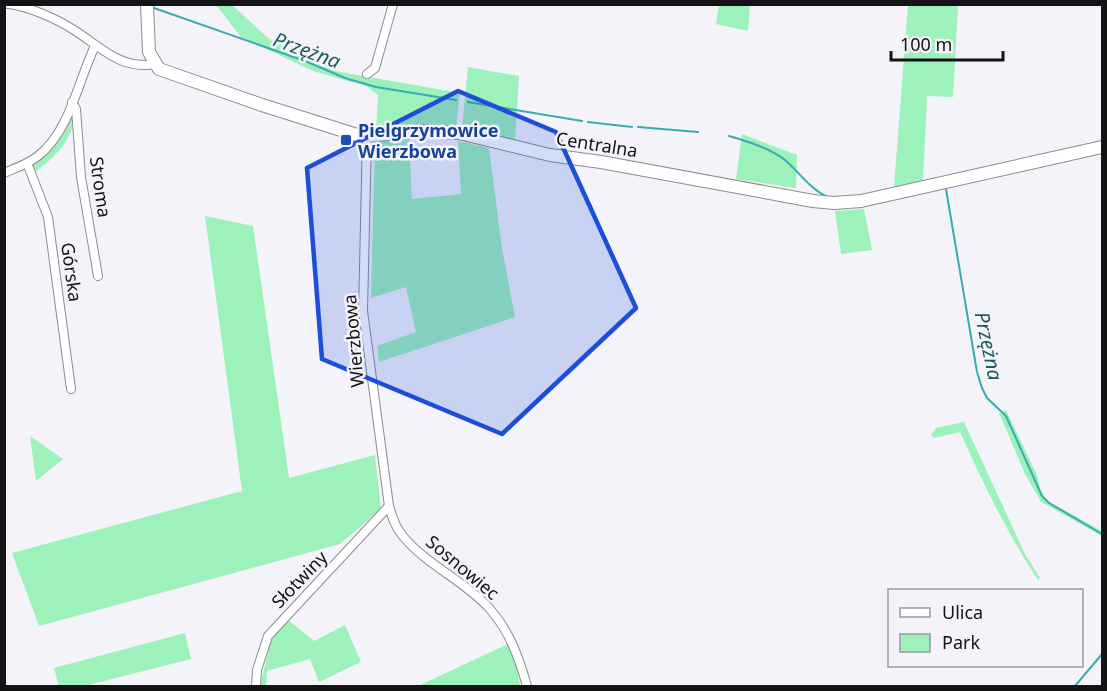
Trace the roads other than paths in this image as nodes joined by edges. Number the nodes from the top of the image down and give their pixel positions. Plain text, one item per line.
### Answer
1 (147, 4) edge
2 (393, 4) edge
3 (7, 5) edge
4 (95, 46) junction
5 (155, 64) junction
6 (367, 74) dead end
7 (72, 102) junction
8 (367, 136) junction
9 (1102, 147) edge
10 (27, 164) junction
11 (4, 173) edge
12 (98, 276) dead end
13 (71, 389) dead end
14 (389, 506) junction
15 (256, 687) edge
16 (527, 687) edge

1 - 5 street
2 - 6 street
3 - 4 street
4 - 5 street
4 - 7 street
5 - 8 street, Centralna
7 - 10 street
7 - 12 street, Stroma
8 - 9 street, Centralna
8 - 14 street, Wierzbowa
10 - 11 street
10 - 13 street, Górska
14 - 15 street, Słotwiny
14 - 16 street, Sosnowiec

